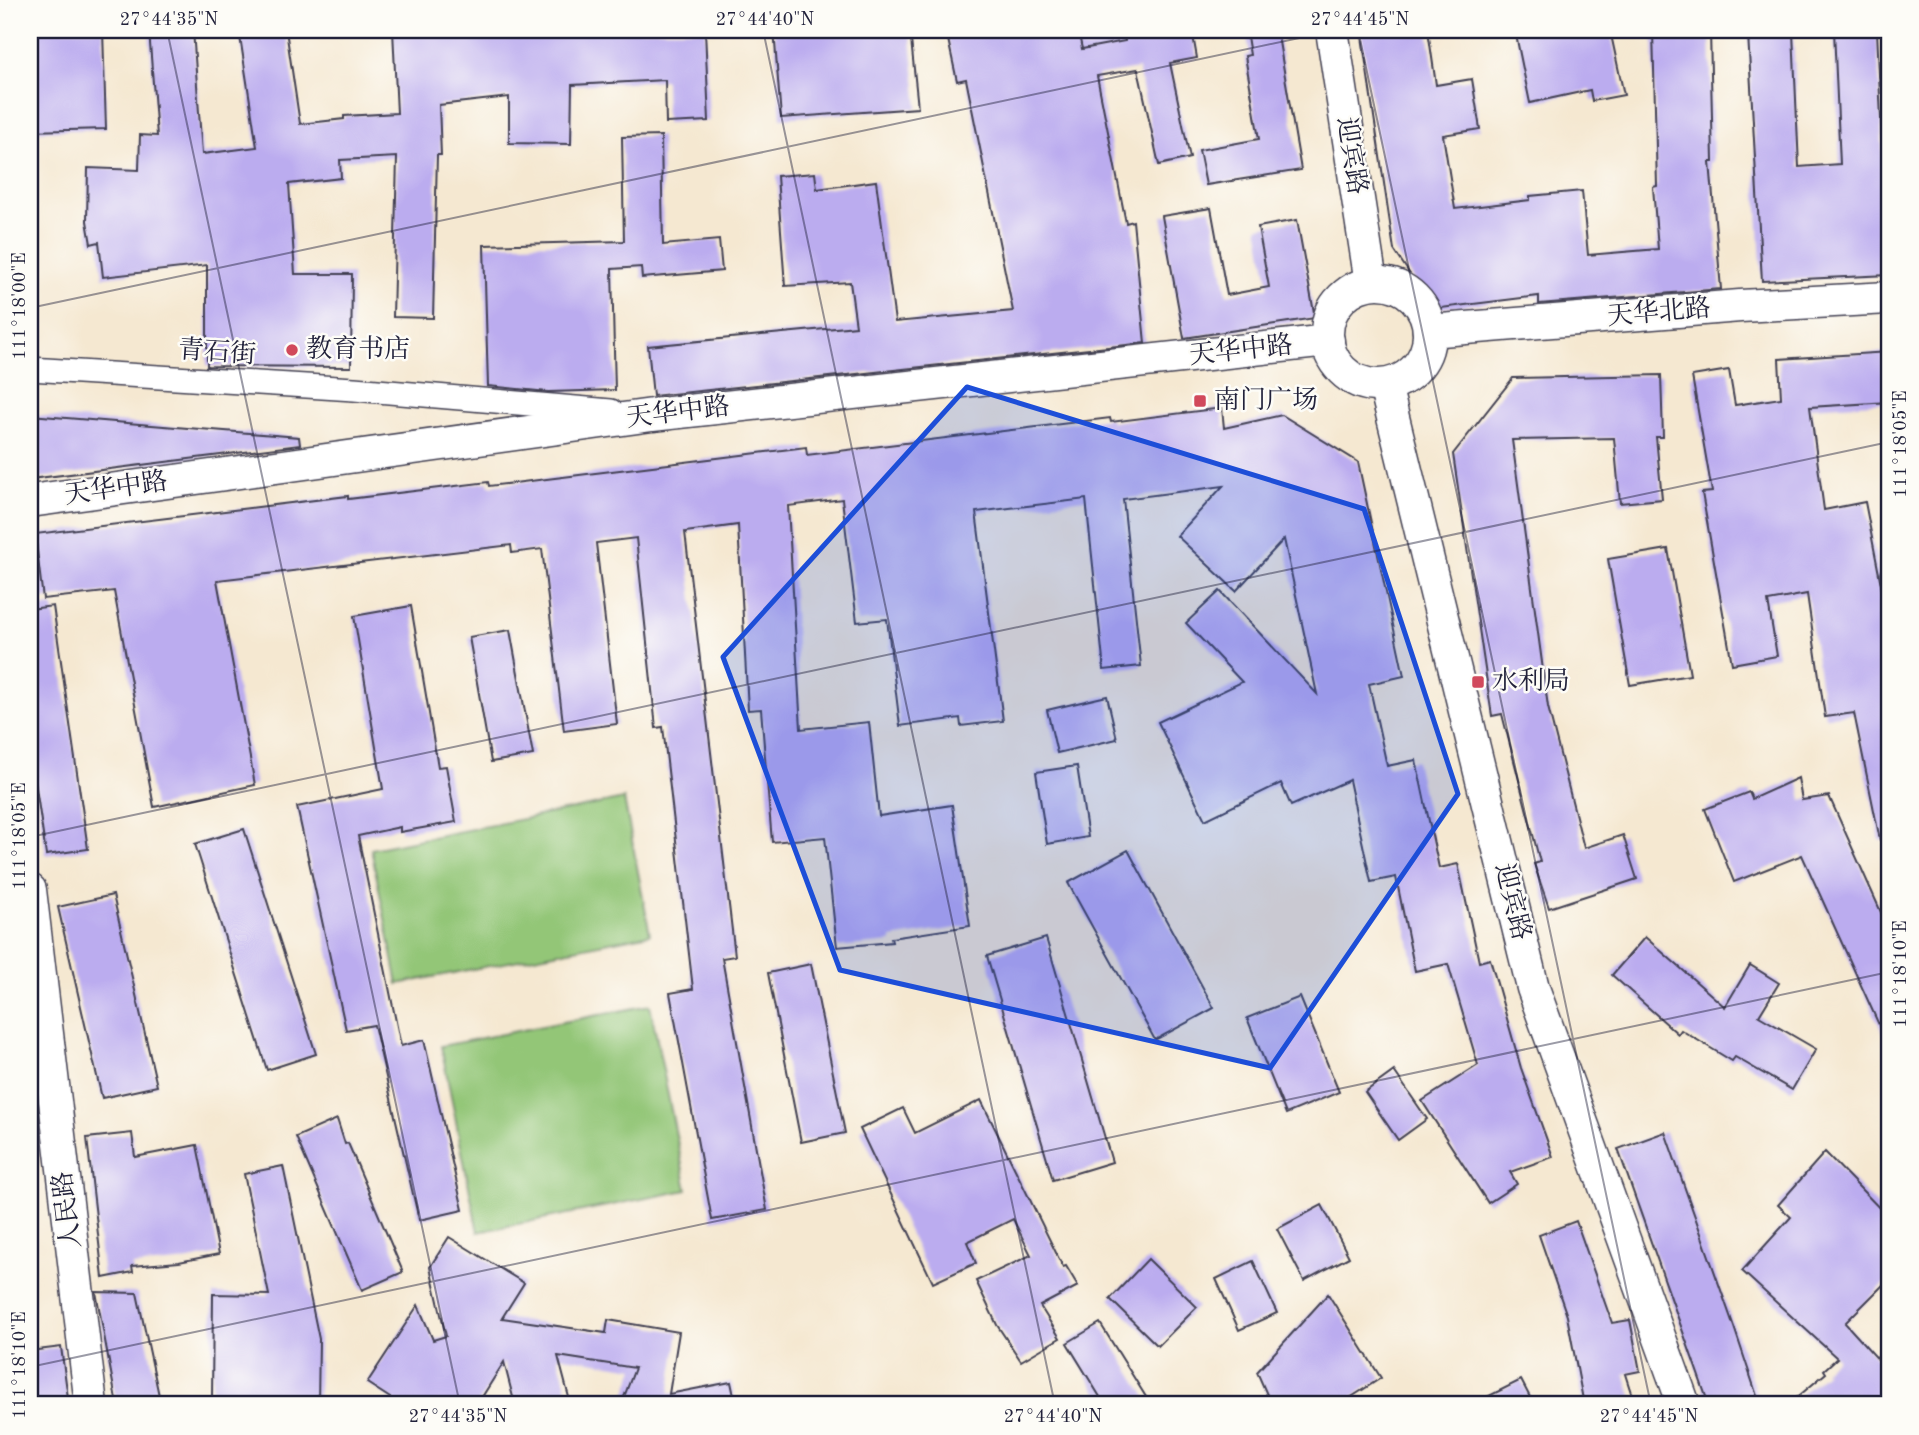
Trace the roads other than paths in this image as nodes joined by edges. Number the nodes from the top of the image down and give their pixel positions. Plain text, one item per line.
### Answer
1 (1332, 30) edge
2 (1371, 283) junction
3 (1889, 298) edge
4 (1429, 331) junction
5 (1328, 341) junction
6 (30, 369) edge
7 (1385, 385) junction
8 (652, 415) junction
9 (30, 501) edge
10 (30, 890) edge
11 (91, 1405) edge
12 (1684, 1405) edge

1 - 2 street, 迎宾路
2 - 4 street
2 - 5 street
3 - 4 street, 天华北路
4 - 7 street
5 - 7 street
5 - 8 street, 天华中路
6 - 8 street, 青石街
7 - 12 street, 迎宾路
8 - 9 street, 天华中路
10 - 11 street, 人民路

